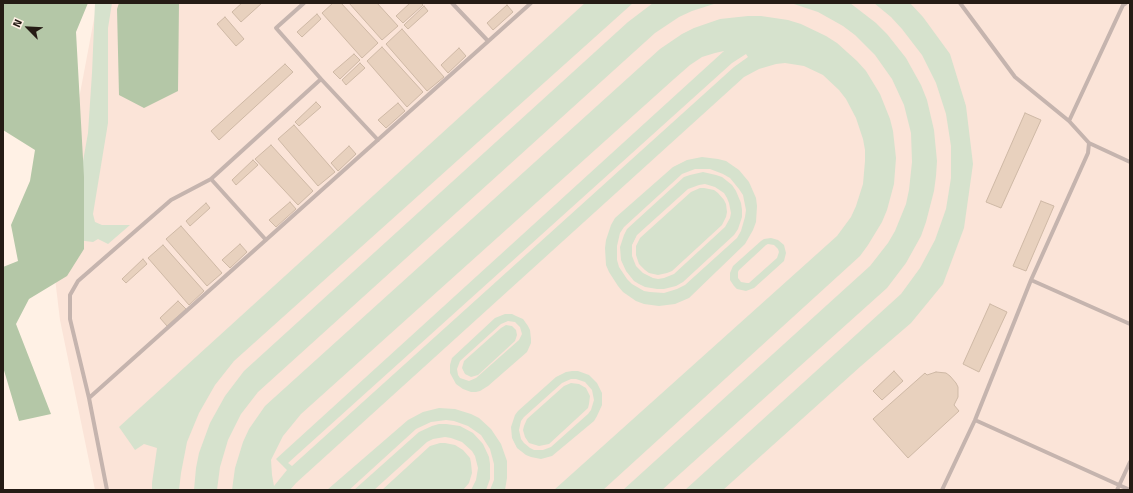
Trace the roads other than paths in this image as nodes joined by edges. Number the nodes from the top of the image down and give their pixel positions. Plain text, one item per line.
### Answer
1 (304, 3) edge
2 (452, 3) edge
3 (531, 3) edge
4 (960, 3) edge
5 (1126, 3) edge
6 (488, 41) junction
7 (321, 79) junction
8 (1068, 121) junction
9 (378, 140) junction
10 (1089, 143) junction
11 (1130, 162) edge
12 (211, 179) junction
13 (266, 240) junction
14 (1030, 280) junction
15 (1130, 324) edge
16 (89, 398) junction
17 (975, 420) junction
18 (1130, 462) edge
19 (1120, 485) junction
20 (107, 490) edge
21 (942, 490) edge
22 (1117, 490) edge
23 (1130, 490) edge

1 - 7 lane
2 - 6 lane
3 - 6 lane
4 - 8 lane
5 - 8 lane
6 - 9 lane
7 - 9 lane
7 - 12 lane
8 - 10 lane
9 - 13 lane
10 - 11 lane
10 - 14 lane
12 - 13 lane
12 - 16 lane
13 - 16 lane
14 - 15 lane
14 - 17 lane
16 - 20 lane
17 - 19 lane
17 - 21 lane
18 - 19 lane
19 - 22 lane
19 - 23 lane

